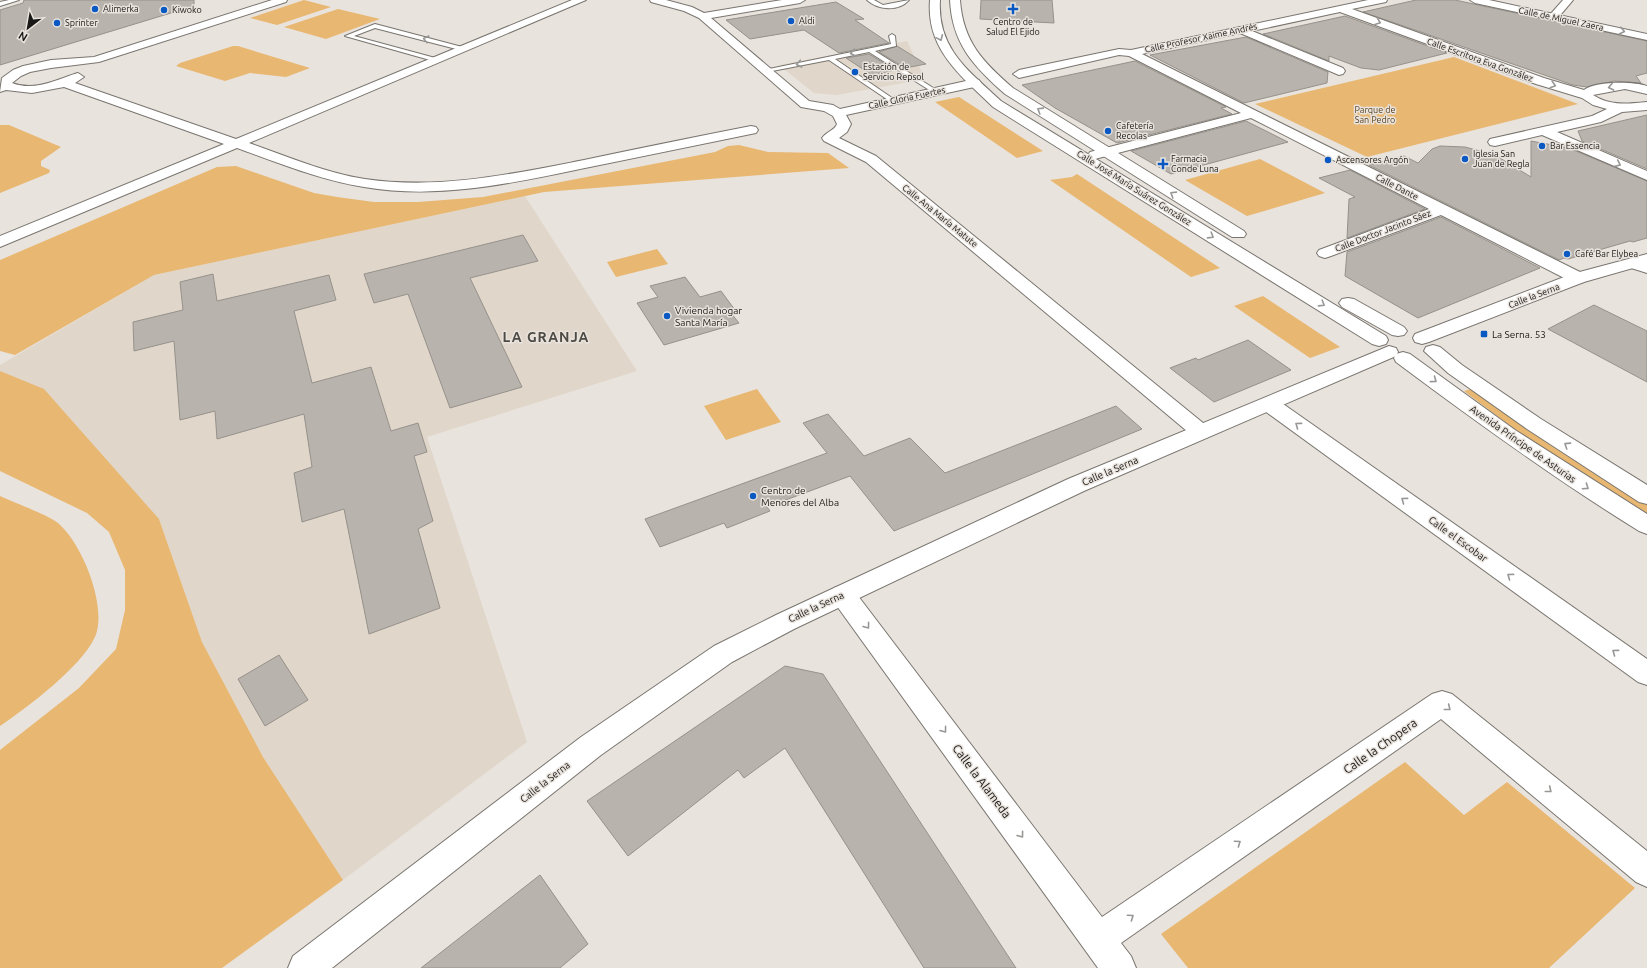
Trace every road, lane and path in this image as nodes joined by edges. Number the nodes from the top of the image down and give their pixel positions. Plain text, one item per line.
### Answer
1 (16, 0) edge
2 (282, 0) edge
3 (581, 0) edge
4 (655, 0) edge
5 (800, 0) edge
6 (870, 0) edge
7 (906, 0) edge
8 (935, 0) edge
9 (955, 0) edge
10 (1382, 0) edge
11 (1475, 0) edge
12 (1568, 0) edge
13 (0, 4) edge
14 (1341, 9) junction
15 (703, 16) junction
16 (1553, 17) junction
17 (1241, 30) junction
18 (892, 36) dead end
19 (1647, 37) edge
20 (464, 49) junction
21 (870, 50) junction
22 (1131, 53) junction
23 (830, 58) junction
24 (95, 60) junction
25 (436, 60) junction
26 (72, 63) junction
27 (85, 67) junction
28 (767, 70) junction
29 (1339, 70) dead end
30 (1019, 74) dead end
31 (64, 83) junction
32 (975, 83) junction
33 (1644, 85) edge
34 (6, 88) edge
35 (936, 92) junction
36 (1586, 95) junction
37 (892, 101) junction
38 (1647, 106) edge
39 (1620, 108) junction
40 (838, 113) junction
41 (1253, 114) junction
42 (1030, 124) junction
43 (751, 130) dead end
44 (1544, 131) junction
45 (1495, 142) dead end
46 (237, 143) junction
47 (1101, 154) junction
48 (1647, 176) edge
49 (1144, 195) junction
50 (1440, 210) junction
51 (1247, 240) dead end
52 (0, 242) edge
53 (1325, 253) dead end
54 (1643, 263) edge
55 (1578, 278) junction
56 (1334, 294) dead end
57 (1392, 345) junction
58 (1427, 345) junction
59 (1269, 404) junction
60 (1201, 432) junction
61 (1647, 496) edge
62 (1647, 525) edge
63 (843, 595) junction
64 (1647, 674) edge
65 (1647, 871) edge
66 (1099, 939) junction
67 (305, 968) edge
68 (1119, 968) edge

1 - 13 lane
2 - 24 street
3 - 20 street
4 - 15 street
5 - 15 street
6 - 7 lane
8 -> 32 street, Calle José María Suárez González
47 -> 9 street, Calle José María Suárez González
10 - 14 street, Calle Profesor Xaime Andrés
11 - 16 street, Calle de Miguel Zaera
12 - 16 street
14 - 17 street, Calle Profesor Xaime Andrés
14 -> 36 street, Calle Escritora Eva González
15 - 28 street
16 -> 19 street, Calle de Miguel Zaera
17 - 22 street, Calle Profesor Xaime Andrés
17 - 29 street
18 - 21 lane
20 - 25 street
20 -> 25 lane
21 -> 23 lane
21 - 35 lane
22 - 30 street, Calle Profesor Xaime Andrés
22 - 41 street, Calle Dante
23 -> 28 lane
23 - 37 lane
24 - 26 street
24 - 27 street
25 - 46 street
26 - 27 street
26 - 34 street
27 - 31 street
28 - 40 street
31 - 34 street
31 - 46 street
32 - 35 street, Calle Gloria Fuertes
32 - 42 street, Calle José María Suárez González
33 -> 36 street
35 - 37 street, Calle Gloria Fuertes
36 - 39 street, Calle Escritora Eva González
37 - 40 street, Calle Gloria Fuertes
38 - 39 street
39 - 44 street
40 - 60 street, Calle Ana María Matute
41 - 47 street
41 - 50 street, Calle Dante
42 - 47 street
42 - 49 street, Calle José María Suárez González
43 - 46 street
44 - 45 street
44 -> 48 street
46 - 52 street
47 - 49 street
51 -> 47 street, Calle José María Suárez González
49 -> 57 street, Calle José María Suárez González
50 - 53 street, Calle Doctor Jacinto Sáez
50 - 55 street, Calle Dante
54 - 55 street, Calle la Serna
55 - 58 street, Calle la Serna
56 - 57 street
57 - 58 street
57 - 58 street, Calle la Serna
57 - 59 street, Calle la Serna
57 -> 62 street, Avenida Príncipe de Asturias
61 -> 58 street
59 - 60 street, Calle la Serna
64 -> 59 street, Calle el Escobar
60 - 63 street, Calle la Serna
63 -> 66 street, Calle la Alameda
63 - 67 street, Calle la Serna
66 -> 65 street, Calle la Chopera
66 - 68 street, Calle la Alameda

